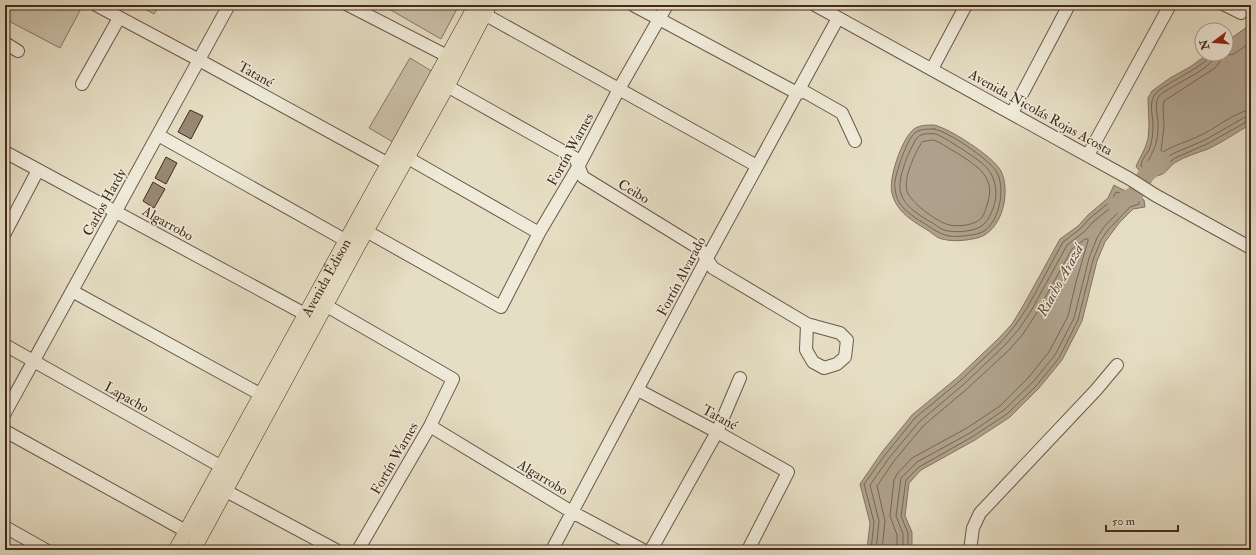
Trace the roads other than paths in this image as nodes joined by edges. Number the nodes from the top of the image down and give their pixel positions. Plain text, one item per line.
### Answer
1 (96, 5) edge
2 (229, 5) edge
3 (348, 5) edge
4 (633, 5) edge
5 (667, 5) edge
6 (815, 5) edge
7 (966, 5) edge
8 (1069, 5) edge
9 (1170, 5) edge
10 (1225, 5) edge
11 (483, 8) edge
12 (1241, 13) dead end
13 (119, 18) junction
14 (838, 18) junction
15 (659, 19) junction
16 (5, 43) edge
17 (18, 51) dead end
18 (199, 60) junction
19 (454, 60) junction
20 (932, 69) junction
21 (82, 84) dead end
22 (447, 86) junction
23 (620, 89) junction
24 (797, 93) junction
25 (1012, 113) junction
26 (158, 135) junction
27 (855, 141) dead end
28 (5, 152) edge
29 (1088, 155) junction
30 (399, 164) junction
31 (757, 166) junction
32 (578, 167) junction
33 (38, 170) junction
34 (116, 211) junction
35 (366, 231) junction
36 (5, 233) edge
37 (540, 233) junction
38 (351, 244) junction
39 (1251, 248) edge
40 (706, 260) junction
41 (72, 291) junction
42 (325, 305) junction
43 (311, 318) junction
44 (807, 324) dead end
45 (5, 345) edge
46 (34, 361) junction
47 (1117, 364) dead end
48 (740, 378) dead end
49 (638, 390) junction
50 (261, 394) junction
51 (274, 402) junction
52 (5, 413) edge
53 (430, 426) junction
54 (5, 431) edge
55 (717, 432) junction
56 (221, 466) junction
57 (235, 474) junction
58 (226, 491) junction
59 (572, 512) junction
60 (5, 527) edge
61 (193, 540) edge
62 (46, 550) edge
63 (176, 550) edge
64 (336, 550) edge
65 (358, 550) edge
66 (552, 550) edge
67 (643, 550) edge
68 (651, 550) edge
69 (748, 550) edge
70 (970, 550) edge

1 - 13 street, Tatané
2 - 18 street, Carlos Hardy
3 - 19 street
4 - 15 street
5 - 15 street, Fortín Warnes
6 - 14 street, Avenida Nicolás Rojas Acosta
7 - 20 street
8 - 25 street
9 - 29 street
10 - 12 street
11 - 19 main road, Avenida Édison
11 - 23 street
13 - 18 street, Tatané
13 - 21 street
14 - 20 street, Avenida Nicolás Rojas Acosta
14 - 24 street, Fortín Alvarado
15 - 23 street, Fortín Warnes
15 - 24 street
16 - 17 street
18 - 26 street, Carlos Hardy
18 - 30 street, Tatané
19 - 22 main road, Avenida Édison
19 - 30 main road, Avenida Édison
20 - 25 street, Avenida Nicolás Rojas Acosta
22 - 30 main road, Avenida Édison
22 - 32 street, Ceibo
23 - 31 street
23 - 32 street, Fortín Warnes
24 - 27 street
24 - 31 street, Fortín Alvarado
25 - 29 street, Avenida Nicolás Rojas Acosta
26 - 34 street, Carlos Hardy
26 - 38 street
28 - 33 street, Algarrobo
29 - 39 street, Avenida Nicolás Rojas Acosta
30 - 35 main road, Avenida Édison
30 - 37 street, Tatané
30 - 38 main road, Avenida Édison
31 - 40 street, Fortín Alvarado
32 - 37 street, Fortín Warnes
32 - 40 street, Ceibo
33 - 34 street, Algarrobo
33 - 36 street
34 - 41 street, Carlos Hardy
34 - 43 street, Algarrobo
35 - 37 street, Fortín Warnes
35 - 38 main road, Avenida Édison
38 - 42 main road, Avenida Édison
38 - 43 main road, Avenida Édison
40 - 44 street, Ceibo
40 - 49 street, Fortín Alvarado
41 - 46 street, Carlos Hardy
41 - 50 street
42 - 43 main road, Avenida Édison
42 - 53 street, Fortín Warnes
43 - 50 main road, Avenida Édison
43 - 51 main road, Avenida Édison
45 - 46 street, Lapacho
46 - 52 street, Carlos Hardy
46 - 56 street, Lapacho
47 - 70 street
48 - 55 street
49 - 55 street, Tatané
49 - 59 street, Fortín Alvarado
50 - 51 street
50 - 56 main road, Avenida Édison
51 - 57 main road, Avenida Édison
53 - 59 street, Algarrobo
53 - 65 street, Fortín Warnes
54 - 61 street
55 - 68 street
55 - 69 street, Tatané
56 - 57 street, Lapacho
56 - 61 main road, Avenida Édison
57 - 58 main road, Avenida Édison
58 - 61 main road, Avenida Édison
58 - 64 street
59 - 66 street, Fortín Alvarado
59 - 67 street, Algarrobo
60 - 62 street
61 - 63 main road, Avenida Édison

